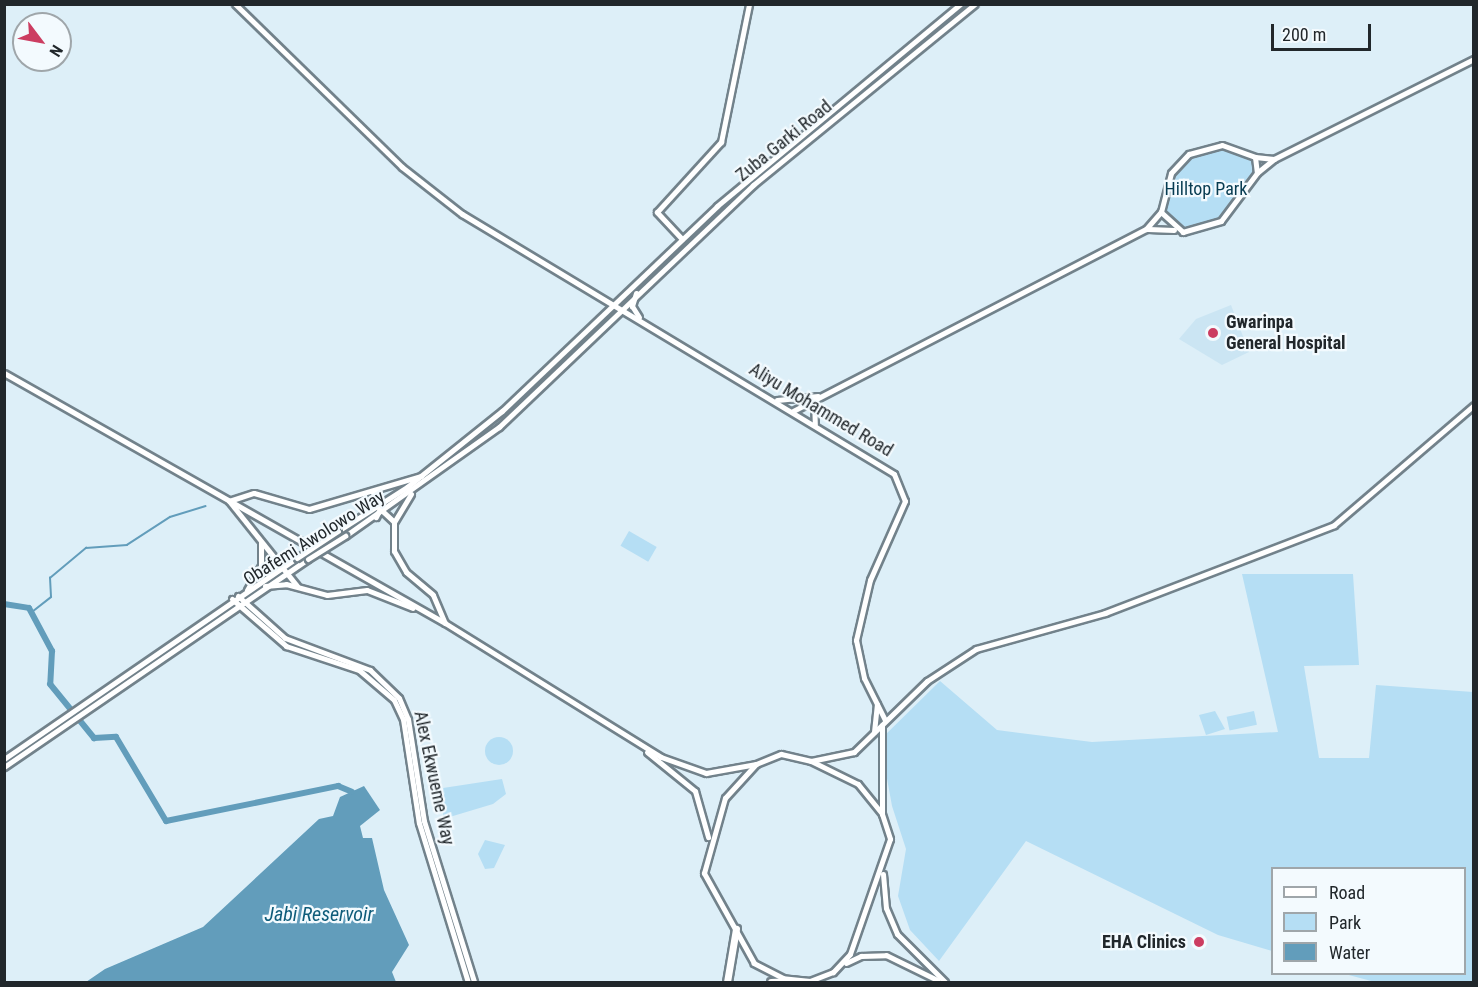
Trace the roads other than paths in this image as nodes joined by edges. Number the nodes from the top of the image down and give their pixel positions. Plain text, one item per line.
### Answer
1 (235, 4) edge
2 (748, 4) edge
3 (960, 4) edge
4 (975, 4) edge
5 (1473, 59) edge
6 (1256, 157) junction
7 (1274, 159) junction
8 (1257, 173) junction
9 (1161, 212) junction
10 (1146, 229) junction
11 (1178, 231) junction
12 (682, 239) junction
13 (642, 285) junction
14 (613, 305) junction
15 (619, 309) junction
16 (640, 318) junction
17 (4, 373) edge
18 (823, 396) junction
19 (774, 399) junction
20 (814, 400) junction
21 (1473, 405) edge
22 (794, 411) junction
23 (815, 424) junction
24 (421, 476) junction
25 (373, 493) junction
26 (411, 494) junction
27 (229, 501) junction
28 (382, 507) junction
29 (394, 522) junction
30 (260, 537) junction
31 (283, 571) junction
32 (265, 586) junction
33 (297, 587) junction
34 (247, 590) junction
35 (237, 600) junction
36 (418, 609) junction
37 (445, 623) junction
38 (877, 701) junction
39 (883, 722) junction
40 (874, 732) junction
41 (632, 740) junction
42 (4, 759) edge
43 (811, 761) junction
44 (756, 764) junction
45 (4, 767) edge
46 (882, 814) junction
47 (708, 845) junction
48 (885, 865) junction
49 (736, 929) junction
50 (840, 967) junction
51 (792, 981) junction
52 (468, 982) edge
53 (474, 982) edge
54 (727, 982) edge
55 (771, 982) edge
56 (943, 982) edge

1 - 14 main road, Aliyu Mohammed Road
2 - 12 main road, Zuba Garki Road
3 - 12 main road, Zuba Garki Road
4 - 13 main road, Zuba Garki Road
5 - 7 main road
6 - 7 main road
6 - 8 main road
6 - 9 main road
7 - 8 main road
8 - 11 main road
9 - 10 main road
9 - 11 main road
10 - 11 main road
10 - 18 main road
12 - 14 main road, Zuba Garki Road
13 - 15 main road, Zuba Garki Road
13 - 16 main road
14 - 15 main road, Aliyu Mohammed Road
14 - 24 main road, Obafemi Awolowo Way
15 - 16 main road, Aliyu Mohammed Road
15 - 26 main road, Obafemi Awolowo Way
16 - 19 main road, Aliyu Mohammed Road
17 - 27 main road
18 - 19 main road
18 - 20 main road
19 - 22 main road, Aliyu Mohammed Road
20 - 22 main road
20 - 23 main road
21 - 39 main road
22 - 23 main road, Aliyu Mohammed Road
23 - 38 main road, Aliyu Mohammed Road
24 - 25 main road
24 - 28 main road, Obafemi Awolowo Way
25 - 27 main road
25 - 28 main road
26 - 28 main road, Obafemi Awolowo Way
26 - 29 main road
27 - 30 main road
27 - 36 main road
28 - 29 main road
28 - 31 main road, Obafemi Awolowo Way, bridge
28 - 31 main road, Obafemi Awolowo Way, bridge
29 - 37 main road
30 - 31 main road
30 - 34 main road
31 - 32 main road, Obafemi Awolowo Way
31 - 33 main road
31 - 34 main road, Obafemi Awolowo Way
32 - 33 main road
32 - 35 main road, Obafemi Awolowo Way
33 - 36 main road
34 - 35 main road, Obafemi Awolowo Way
35 - 42 main road, Obafemi Awolowo Way
35 - 45 main road, Obafemi Awolowo Way
35 - 52 main road, Alex Ekwueme Way
35 - 53 main road, Alex Ekwueme Way
36 - 37 main road
37 - 41 main road
38 - 39 main road
38 - 40 main road
39 - 40 main road
39 - 46 main road
40 - 43 main road
41 - 44 main road
41 - 47 main road
43 - 44 main road
43 - 46 main road
44 - 47 main road
46 - 48 main road
47 - 49 main road
48 - 50 main road
48 - 56 main road
49 - 51 main road
49 - 54 highway
50 - 51 main road
50 - 56 main road
51 - 55 highway

